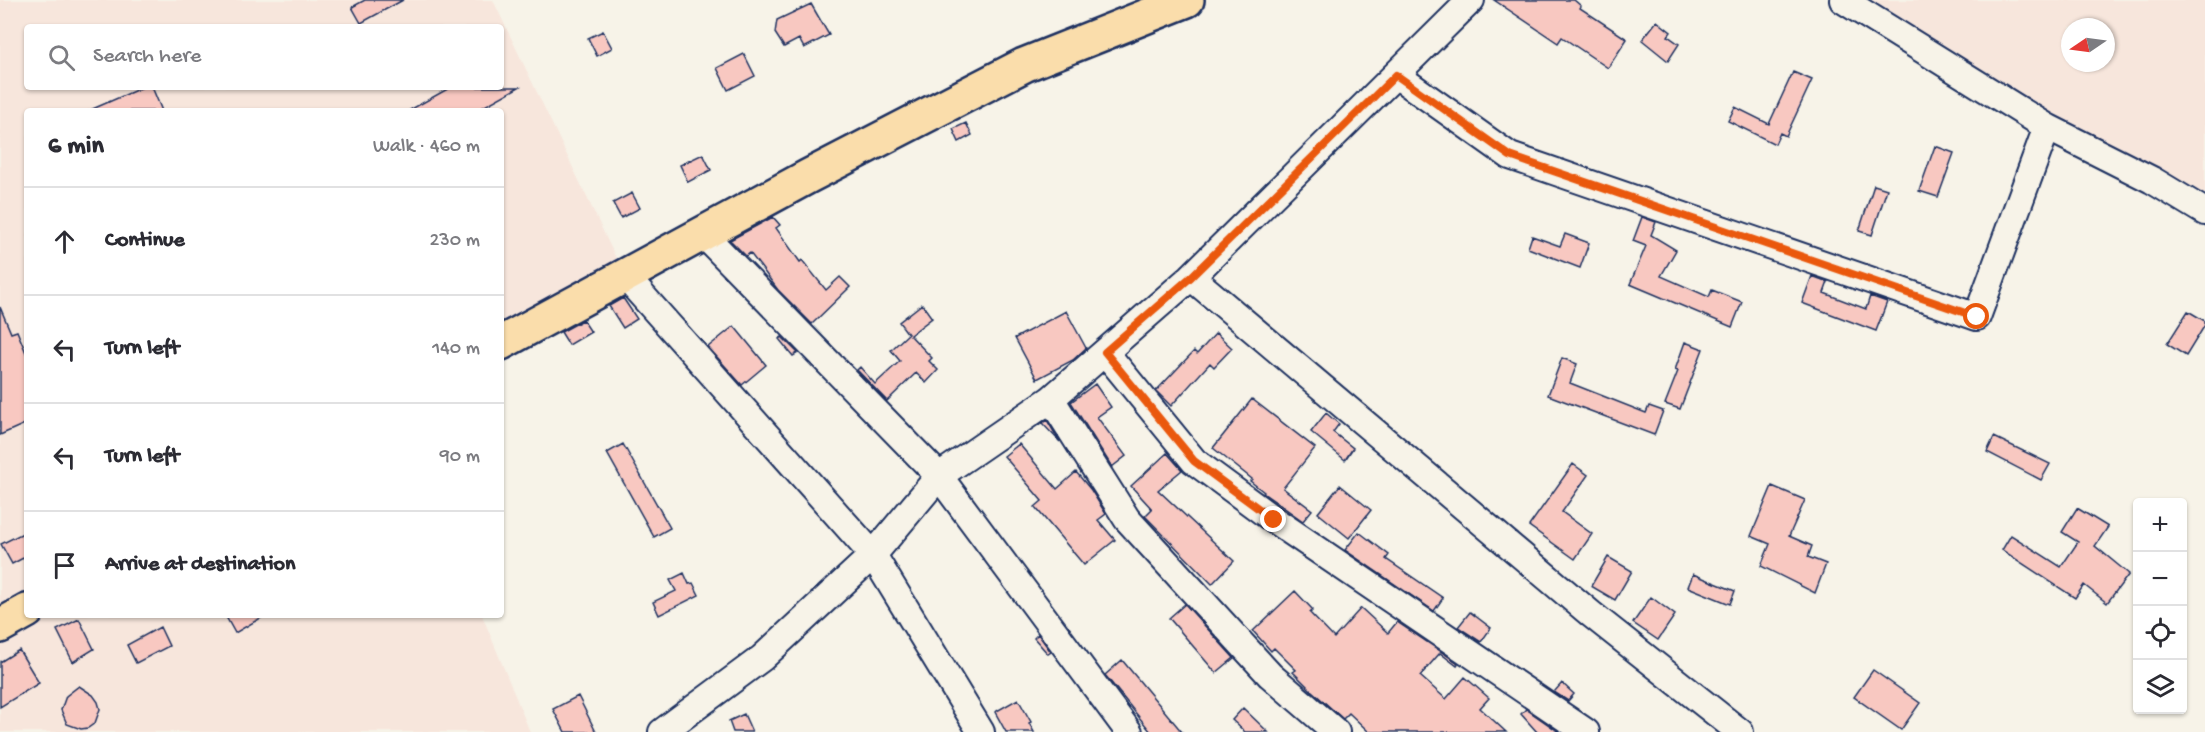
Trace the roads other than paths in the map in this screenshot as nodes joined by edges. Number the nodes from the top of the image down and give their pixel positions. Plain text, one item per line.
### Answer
1 (1187, 0) edge
2 (1471, 0) edge
3 (1843, 0) edge
4 (1396, 75) junction
5 (2047, 127) junction
6 (2205, 212) edge
7 (703, 234) junction
8 (624, 275) junction
9 (1191, 277) junction
10 (504, 341) edge
11 (1105, 352) junction
12 (1051, 399) junction
13 (939, 476) junction
14 (873, 555) junction
15 (24, 613) edge
16 (0, 626) edge
17 (662, 732) edge
18 (981, 732) edge
19 (1130, 732) edge
20 (1336, 732) edge
21 (1586, 732) edge
22 (1740, 732) edge

1 - 7 highway
2 - 4 street
3 - 5 street
4 - 5 street
4 - 9 street
5 - 6 street
7 - 8 highway
7 - 13 street
8 - 10 highway
8 - 14 street
9 - 11 street
9 - 22 street
11 - 12 street
11 - 21 street
12 - 13 street
12 - 20 street
13 - 14 street
13 - 19 street
14 - 17 street
14 - 18 street
15 - 16 highway

